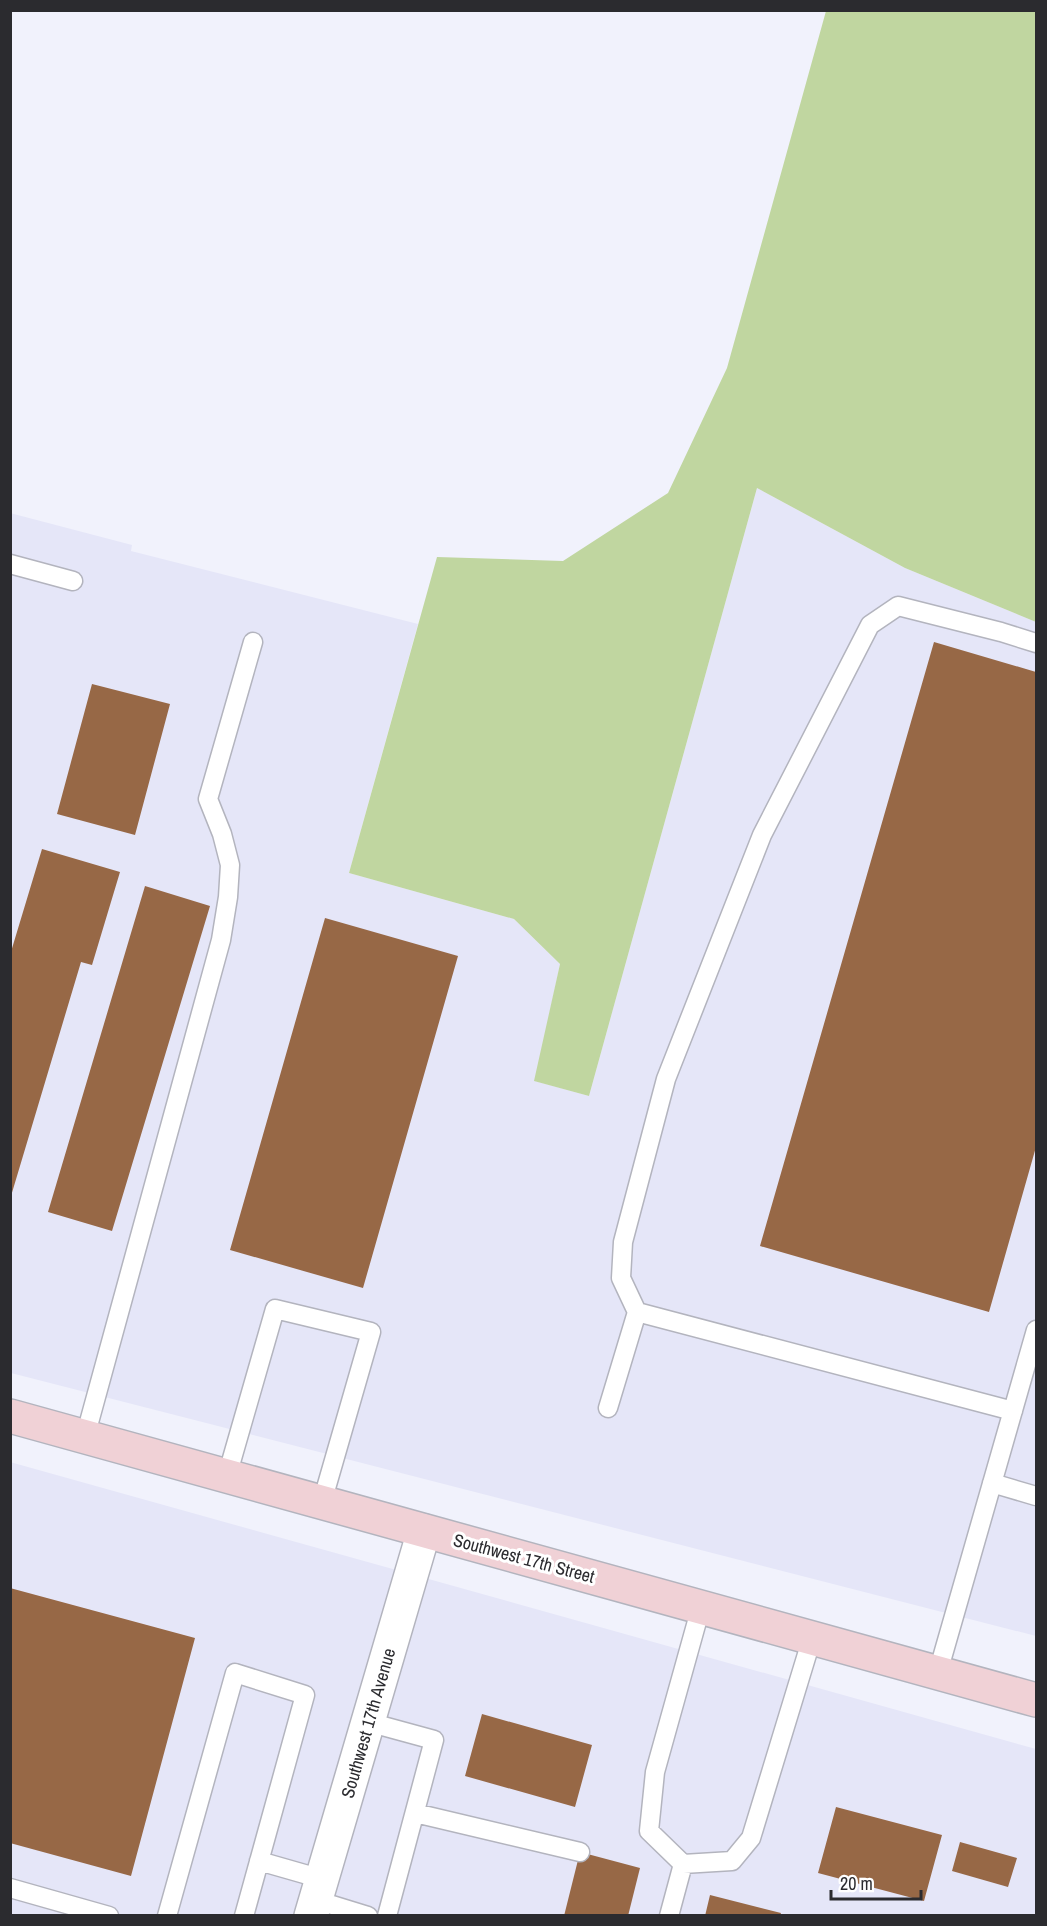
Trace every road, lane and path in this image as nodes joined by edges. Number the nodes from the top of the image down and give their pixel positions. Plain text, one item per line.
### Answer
1 (10, 564) edge
2 (74, 581) dead end
3 (253, 642) dead end
4 (1036, 643) edge
5 (637, 1312) junction
6 (1036, 1330) edge
7 (608, 1408) dead end
8 (1013, 1412) junction
9 (10, 1416) edge
10 (85, 1437) junction
11 (226, 1476) junction
12 (992, 1484) junction
13 (1036, 1496) edge
14 (322, 1502) junction
15 (424, 1530) junction
16 (701, 1607) junction
17 (812, 1638) junction
18 (938, 1672) junction
19 (1036, 1700) edge
20 (368, 1722) junction
21 (415, 1813) junction
22 (580, 1852) dead end
23 (259, 1861) junction
24 (683, 1864) junction
25 (10, 1888) edge
26 (316, 1898) edge
27 (109, 1916) edge
28 (167, 1916) edge
29 (244, 1916) edge
30 (368, 1916) edge
31 (387, 1916) edge
32 (669, 1916) edge

1 - 2 lane
3 - 10 lane
4 - 5 lane
5 - 7 lane
5 - 8 lane
6 - 8 lane
8 - 12 lane
9 - 10 main road, Southwest 17th Street
10 - 11 main road, Southwest 17th Street
11 - 14 main road, Southwest 17th Street
11 - 14 lane
12 - 13 lane
12 - 18 lane
14 - 15 main road, Southwest 17th Street
15 - 16 main road, Southwest 17th Street
15 - 20 street, Southwest 17th Avenue
16 - 17 main road, Southwest 17th Street
16 - 24 lane
17 - 18 main road, Southwest 17th Street
17 - 24 lane
18 - 19 main road, Southwest 17th Street
20 - 21 lane
20 - 26 street, Southwest 17th Avenue
21 - 22 lane
21 - 31 lane
23 - 26 lane
23 - 28 lane
23 - 29 lane
24 - 32 lane
25 - 27 lane
26 - 30 lane

